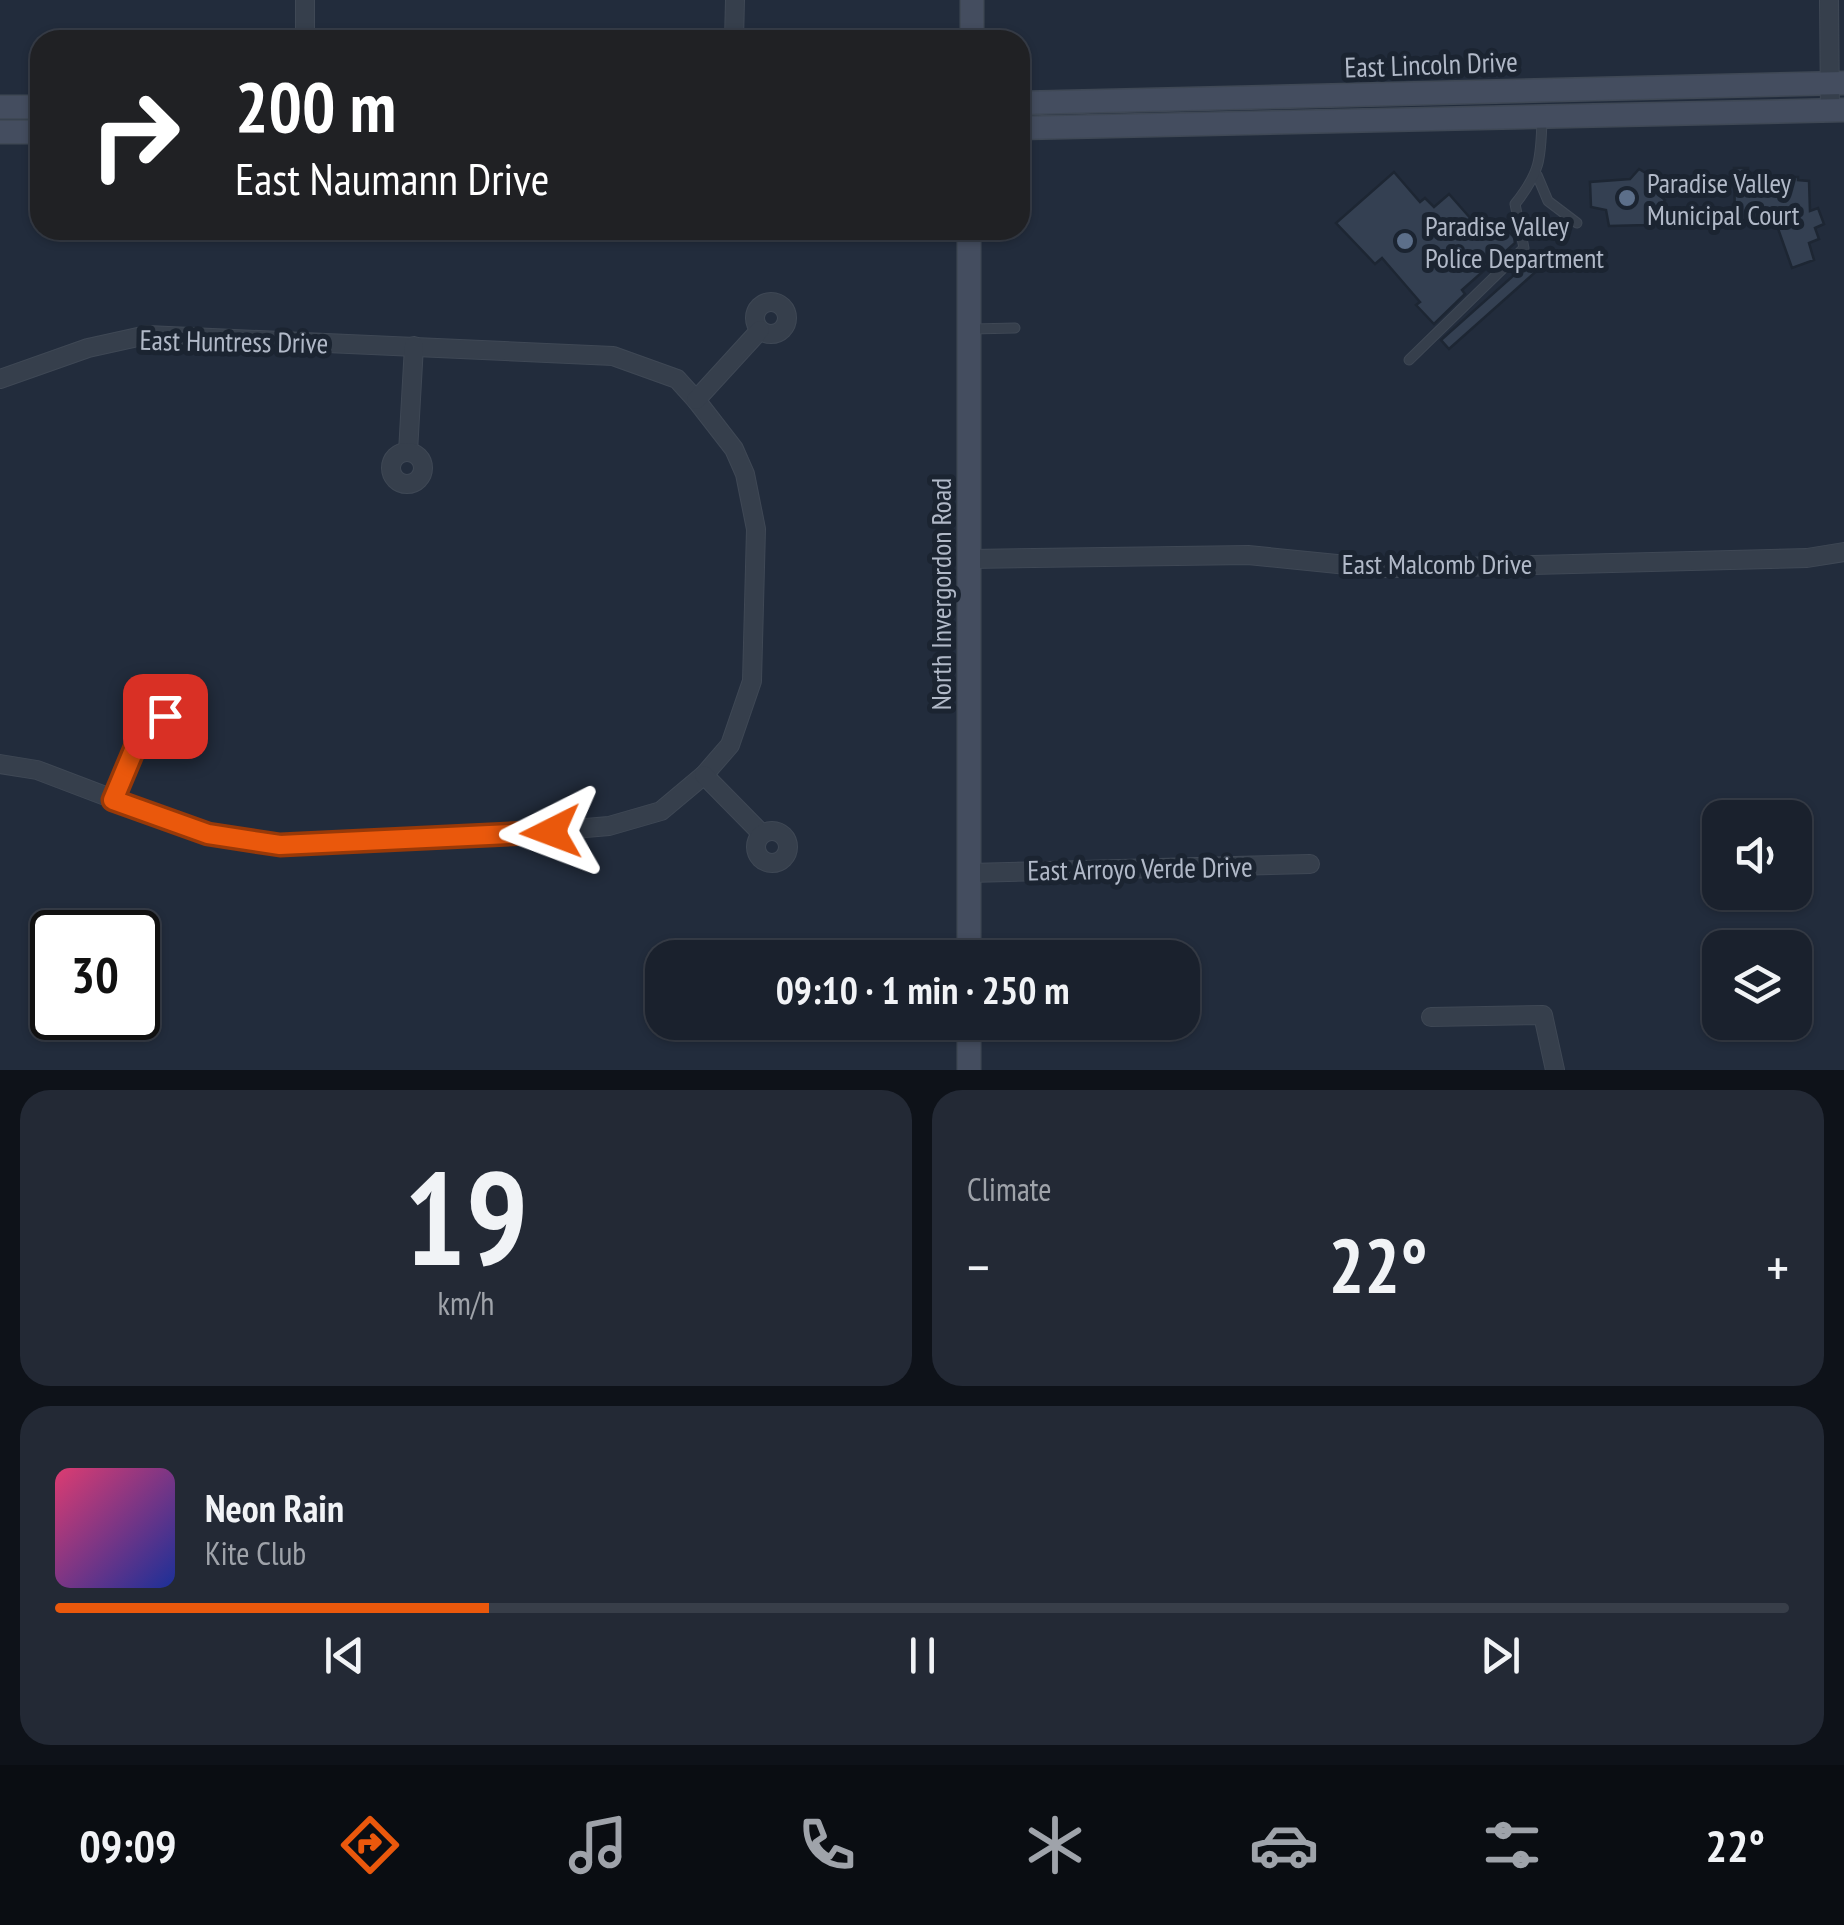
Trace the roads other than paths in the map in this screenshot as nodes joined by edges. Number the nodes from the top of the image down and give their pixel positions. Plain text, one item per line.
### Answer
1 (306, 0) edge
2 (735, 0) edge
3 (972, 0) edge
4 (1829, 0) edge
5 (305, 30) edge
6 (734, 30) edge
7 (972, 30) edge
8 (1837, 83) edge
9 (1688, 87) junction
10 (1541, 91) junction
11 (1230, 99) junction
12 (1030, 103) edge
13 (0, 107) edge
14 (30, 107) edge
15 (1837, 110) edge
16 (1688, 113) junction
17 (1542, 116) junction
18 (1232, 124) junction
19 (1030, 128) edge
20 (0, 132) edge
21 (30, 132) edge
22 (1537, 176) junction
23 (1576, 223) dead end
24 (969, 240) edge
25 (969, 328) junction
26 (1015, 328) dead end
27 (760, 330) dead end
28 (414, 346) junction
29 (1409, 360) dead end
30 (0, 379) edge
31 (696, 400) junction
32 (408, 452) dead end
33 (1844, 552) edge
34 (970, 559) junction
35 (144, 726) dead end
36 (0, 764) edge
37 (704, 776) junction
38 (113, 800) junction
39 (762, 834) dead end
40 (1310, 864) dead end
41 (970, 873) junction
42 (970, 940) edge
43 (1431, 1018) dead end
44 (970, 1040) edge
45 (969, 1070) edge
46 (1555, 1070) edge

1 - 5 street
2 - 6 street
3 - 7 main road
4 - 8 street
8 - 9 main road, East Lincoln Drive
8 - 15 street
9 - 10 main road, East Lincoln Drive
9 - 16 main road
10 - 11 main road, East Lincoln Drive
10 - 17 main road
11 - 12 main road, East Lincoln Drive
11 - 18 main road
13 - 14 main road
15 - 16 main road, East Lincoln Drive
16 - 17 main road, East Lincoln Drive
17 - 18 main road, East Lincoln Drive
17 - 22 lane
18 - 19 main road, East Lincoln Drive
20 - 21 main road
22 - 23 lane
22 - 29 lane
24 - 25 main road, North Invergordon Road
25 - 26 lane
25 - 34 main road, North Invergordon Road
27 - 31 street
28 - 30 street, East Huntress Drive
28 - 31 street, East Huntress Drive
28 - 32 street
31 - 37 street, East Huntress Drive
33 - 34 street, East Malcomb Drive
34 - 41 main road, North Invergordon Road
35 - 38 street
36 - 38 street, East Huntress Drive
37 - 38 street, East Huntress Drive
37 - 39 street
40 - 41 street, East Arroyo Verde Drive
41 - 42 main road, North Invergordon Road
43 - 46 street
44 - 45 main road

